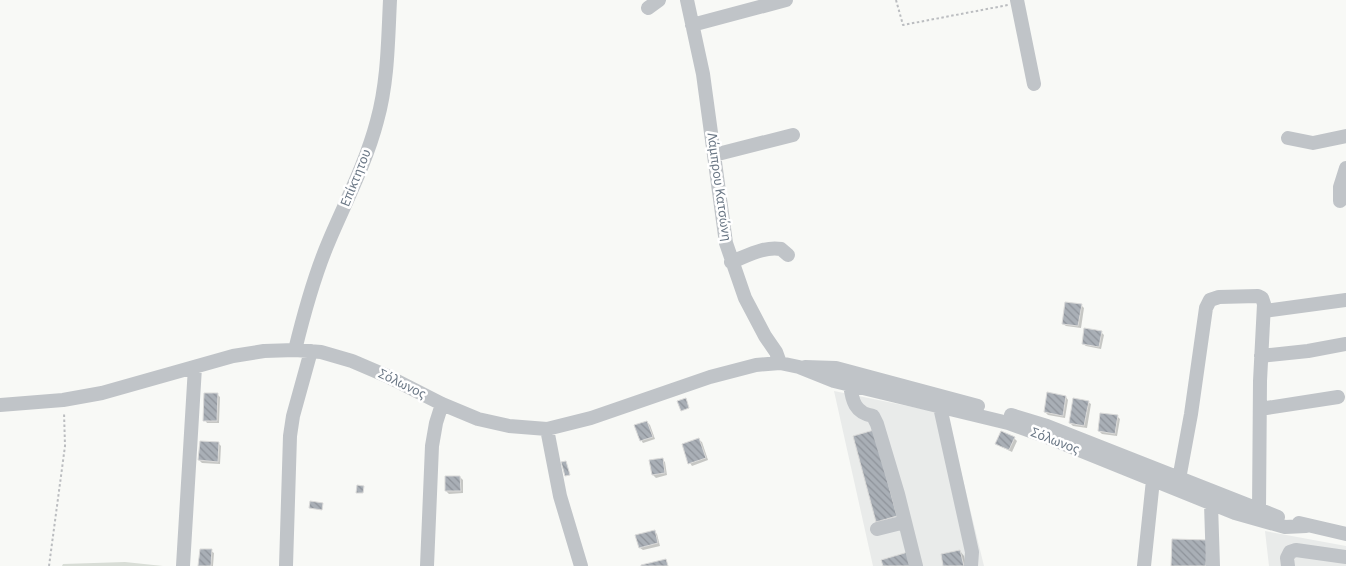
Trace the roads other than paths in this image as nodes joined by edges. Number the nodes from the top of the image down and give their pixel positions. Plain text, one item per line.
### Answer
1 (390, 0) edge
2 (687, 0) edge
3 (786, 0) edge
4 (1017, 1) edge
5 (692, 25) junction
6 (1034, 84) dead end
7 (793, 135) dead end
8 (1346, 136) edge
9 (1288, 138) dead end
10 (714, 155) junction
11 (1346, 168) edge
12 (1340, 201) dead end
13 (788, 255) dead end
14 (732, 262) junction
15 (1346, 300) edge
16 (1264, 311) junction
17 (1262, 341) junction
18 (1346, 344) edge
19 (295, 350) junction
20 (312, 351) junction
21 (1276, 354) junction
22 (1261, 356) junction
23 (780, 363) junction
24 (195, 367) junction
25 (799, 367) junction
26 (850, 384) junction
27 (1338, 397) dead end
28 (442, 404) junction
29 (0, 405) edge
30 (940, 407) junction
31 (1260, 409) junction
32 (547, 428) junction
33 (1180, 478) junction
34 (1153, 480) junction
35 (1211, 504) junction
36 (1259, 510) junction
37 (905, 522) junction
38 (1306, 526) junction
39 (877, 529) dead end
40 (1346, 534) edge
41 (1346, 557) edge
42 (183, 566) edge
43 (286, 566) edge
44 (427, 566) edge
45 (581, 566) edge
46 (916, 566) edge
47 (970, 566) edge
48 (1144, 566) edge
49 (1213, 566) edge
50 (1288, 566) edge

1 - 19 street, Επίκτητου
2 - 5 street, Λάμπρου Κατσώνη
3 - 5 street
4 - 6 street
5 - 10 street, Λάμπρου Κατσώνη
7 - 10 street
8 - 9 street
10 - 14 street, Λάμπρου Κατσώνη
11 - 12 street
13 - 14 street
14 - 23 street, Λάμπρου Κατσώνη
15 - 16 street
16 - 17 street
16 - 33 street
17 - 21 street
17 - 22 street
18 - 21 street
19 - 20 street, Σόλωνος
19 - 24 street, Σόλωνος
20 - 28 street, Σόλωνος
20 - 43 street
21 - 22 street
22 - 31 street
23 - 25 street, Σόλωνος
23 - 32 street, Σόλωνος
24 - 29 street, Σόλωνος
24 - 42 street
25 - 26 street, Σόλωνος
25 - 33 street, Σόλωνος
26 - 30 street, Σόλωνος
26 - 37 street
27 - 31 street
28 - 32 street, Σόλωνος
28 - 44 street
30 - 34 street, Σόλωνος
30 - 47 street
31 - 36 street
32 - 45 street
33 - 36 street, Σόλωνος
34 - 35 street, Σόλωνος
34 - 48 street
35 - 38 street, Σόλωνος
35 - 49 street
36 - 38 street, Σόλωνος
37 - 39 street
37 - 46 street
38 - 40 street, Σόλωνος
41 - 50 street

